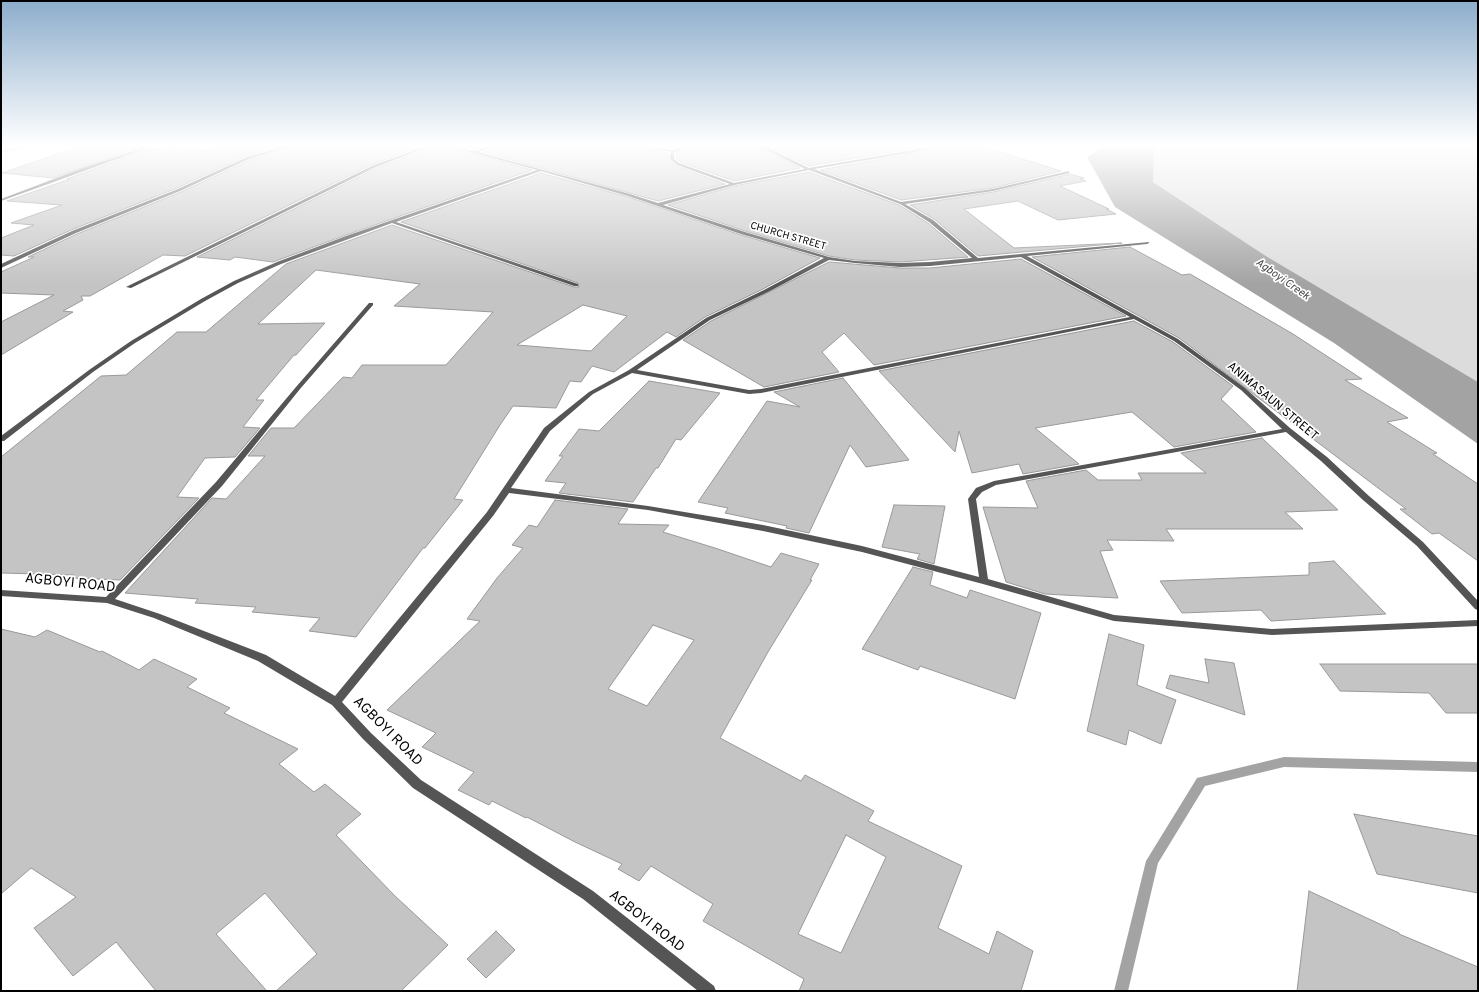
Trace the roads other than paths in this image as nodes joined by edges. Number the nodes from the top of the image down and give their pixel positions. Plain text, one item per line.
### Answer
1 (24, 191) edge
2 (176, 191) edge
3 (323, 191) edge
4 (480, 191) edge
5 (613, 191) edge
6 (707, 191) edge
7 (869, 191) edge
8 (984, 191) edge
9 (1, 200) edge
10 (901, 203) junction
11 (657, 205) junction
12 (393, 222) junction
13 (1148, 243) dead end
14 (1022, 255) junction
15 (828, 258) junction
16 (976, 259) junction
17 (1, 266) edge
18 (576, 285) dead end
19 (128, 287) dead end
20 (371, 304) dead end
21 (1133, 318) junction
22 (632, 371) junction
23 (1287, 430) junction
24 (1, 439) edge
25 (507, 490) junction
26 (984, 581) junction
27 (1, 593) edge
28 (108, 600) junction
29 (1478, 607) edge
30 (1478, 623) edge
31 (336, 702) junction
32 (709, 991) edge

1 - 9 street
2 - 17 street
3 - 19 street
4 - 12 street
5 - 11 street, CHURCH STREET
6 - 11 street
7 - 10 street
8 - 10 street
10 - 16 street
11 - 15 street, CHURCH STREET
12 - 18 street
12 - 24 street
13 - 14 street, CHURCH STREET
14 - 16 street, CHURCH STREET
14 - 21 street, ANIMASAUN STREET
15 - 16 street, CHURCH STREET
15 - 22 street
20 - 28 street
21 - 22 street
21 - 23 street, ANIMASAUN STREET
22 - 25 street
23 - 26 street
23 - 29 street, ANIMASAUN STREET
25 - 26 street
25 - 31 street
26 - 30 street
27 - 28 street, AGBOYI ROAD
28 - 31 street, AGBOYI ROAD
31 - 32 street, AGBOYI ROAD

